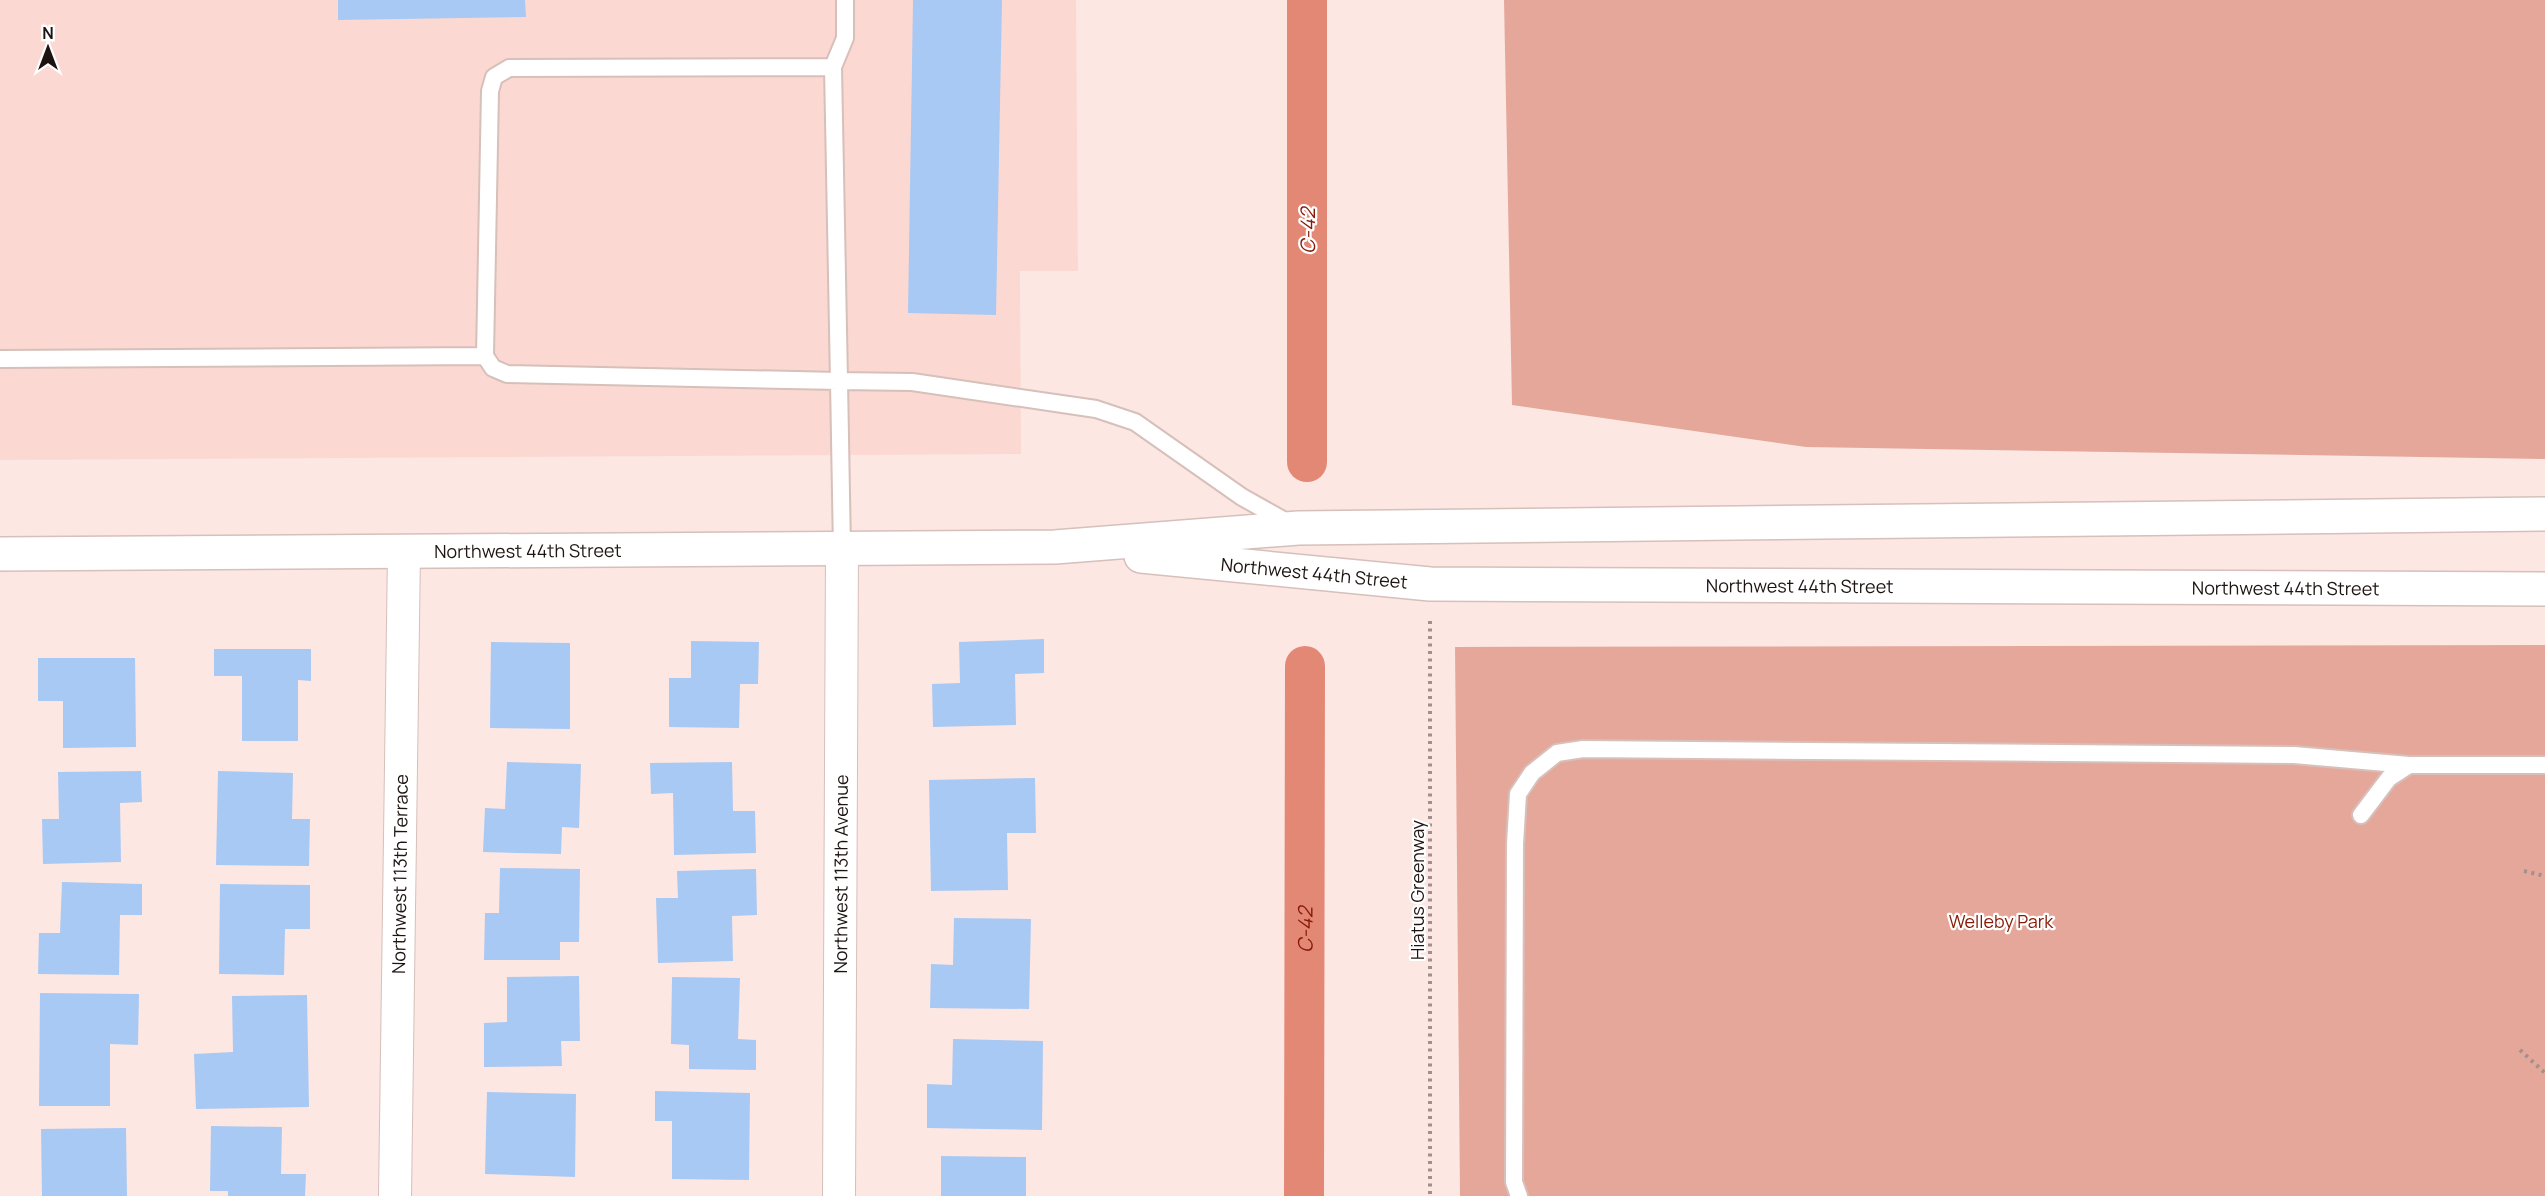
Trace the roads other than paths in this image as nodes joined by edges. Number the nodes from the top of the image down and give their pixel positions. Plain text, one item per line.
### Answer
1 (845, 0) edge
2 (833, 67) junction
3 (485, 356) junction
4 (0, 359) edge
5 (839, 381) junction
6 (2545, 514) edge
7 (1298, 528) junction
8 (1055, 547) junction
9 (842, 550) junction
10 (404, 551) junction
11 (0, 554) edge
12 (2545, 589) edge
13 (2409, 765) junction
14 (2545, 765) edge
15 (2361, 815) dead end
16 (395, 1196) edge
17 (839, 1196) edge
18 (1519, 1196) edge

1 - 2 lane
2 - 3 lane
2 - 5 lane
3 - 4 lane
3 - 5 lane
5 - 7 lane
5 - 9 lane
6 - 7 street, Northwest 44th Street
7 - 8 street, Northwest 44th Street
8 - 9 street, Northwest 44th Street
8 - 12 street, Northwest 44th Street
9 - 10 street, Northwest 44th Street
9 - 17 street, Northwest 113th Avenue
10 - 11 street, Northwest 44th Street
10 - 16 street, Northwest 113th Terrace
13 - 14 lane
13 - 15 lane
13 - 18 lane

